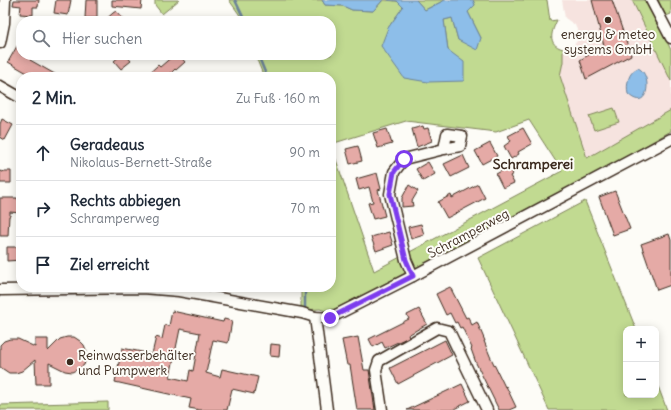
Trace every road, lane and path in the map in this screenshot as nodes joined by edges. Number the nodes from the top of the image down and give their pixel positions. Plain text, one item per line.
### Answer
1 (5, 0) edge
2 (651, 0) edge
3 (671, 38) edge
4 (0, 43) edge
5 (0, 86) edge
6 (16, 95) edge
7 (671, 139) edge
8 (444, 149) dead end
9 (413, 276) junction
10 (0, 290) edge
11 (16, 290) edge
12 (194, 292) edge
13 (315, 318) junction
14 (327, 410) edge
15 (382, 410) edge
16 (488, 410) edge

1 - 4 street
2 - 3 street
5 - 6 street
7 - 9 street, Schramperweg
8 - 9 street
9 - 13 street, Schramperweg
10 - 11 street, Schramperweg
12 - 13 street, Schramperweg
13 - 14 street
15 - 16 street

